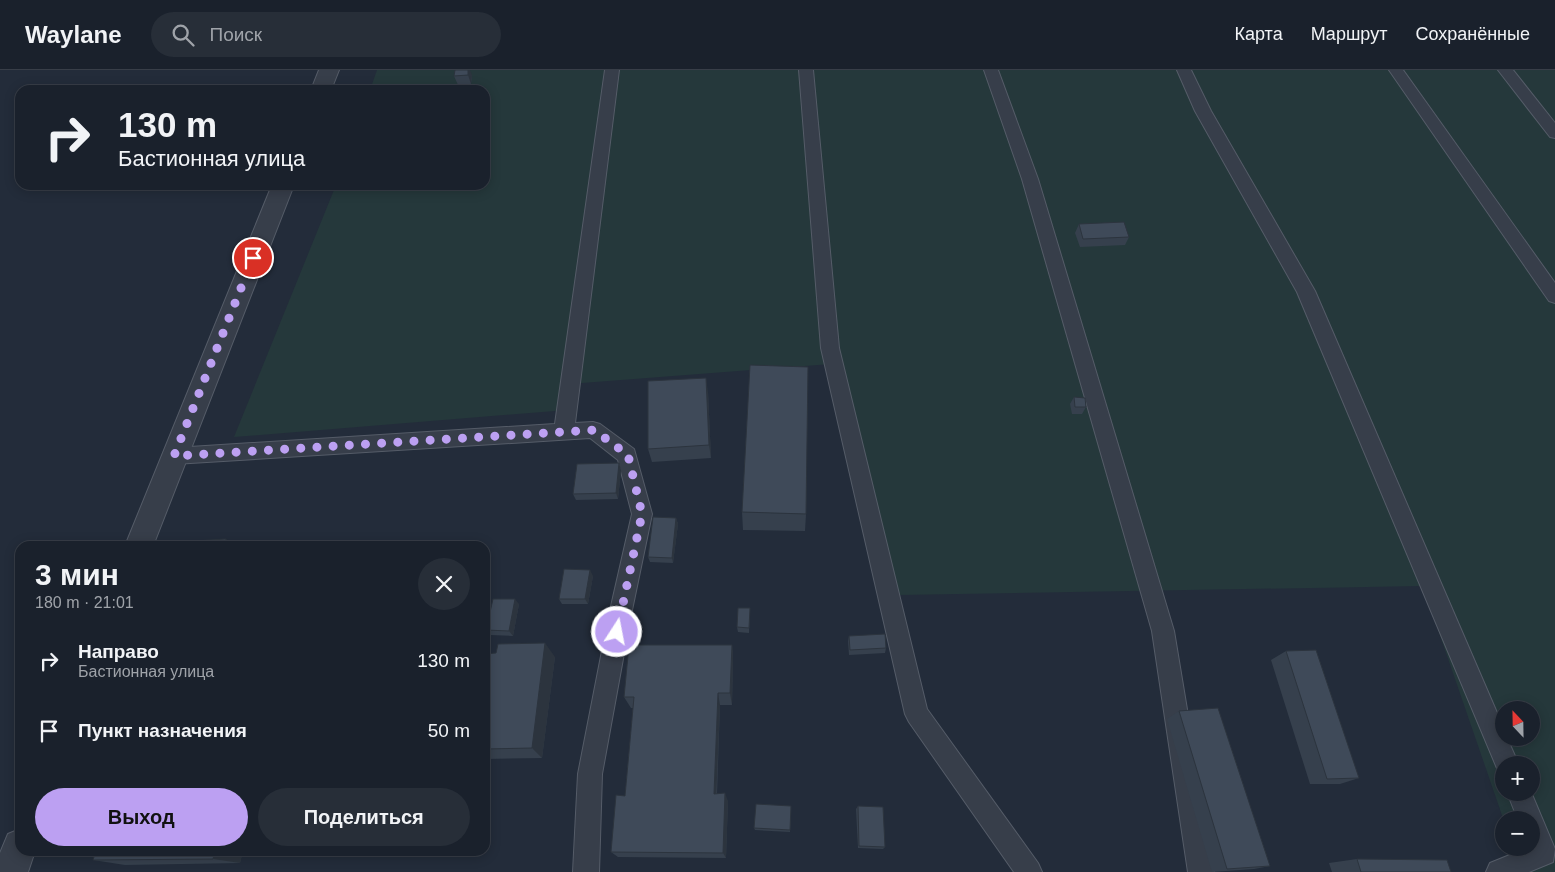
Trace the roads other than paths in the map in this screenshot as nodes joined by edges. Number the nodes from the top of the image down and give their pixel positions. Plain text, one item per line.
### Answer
1 (329, 70) edge
2 (612, 70) edge
3 (806, 70) edge
4 (990, 70) edge
5 (1184, 70) edge
6 (1396, 70) edge
7 (1505, 70) edge
8 (323, 85) edge
9 (1555, 133) edge
10 (280, 190) edge
11 (1555, 296) edge
12 (564, 432) junction
13 (174, 456) junction
14 (141, 541) edge
15 (1503, 756) edge
16 (1540, 843) edge
17 (1540, 855) edge
18 (16, 856) edge
19 (1537, 856) edge
20 (10, 872) edge
21 (586, 872) edge
22 (1030, 872) edge
23 (1200, 872) edge
24 (1499, 872) edge

1 - 8 street
2 - 12 lane
3 - 22 lane
4 - 23 lane
5 - 15 lane
6 - 11 lane
7 - 9 lane
10 - 13 street
12 - 13 lane
12 - 21 lane
13 - 14 street
16 - 17 lane
18 - 20 street
19 - 24 lane

